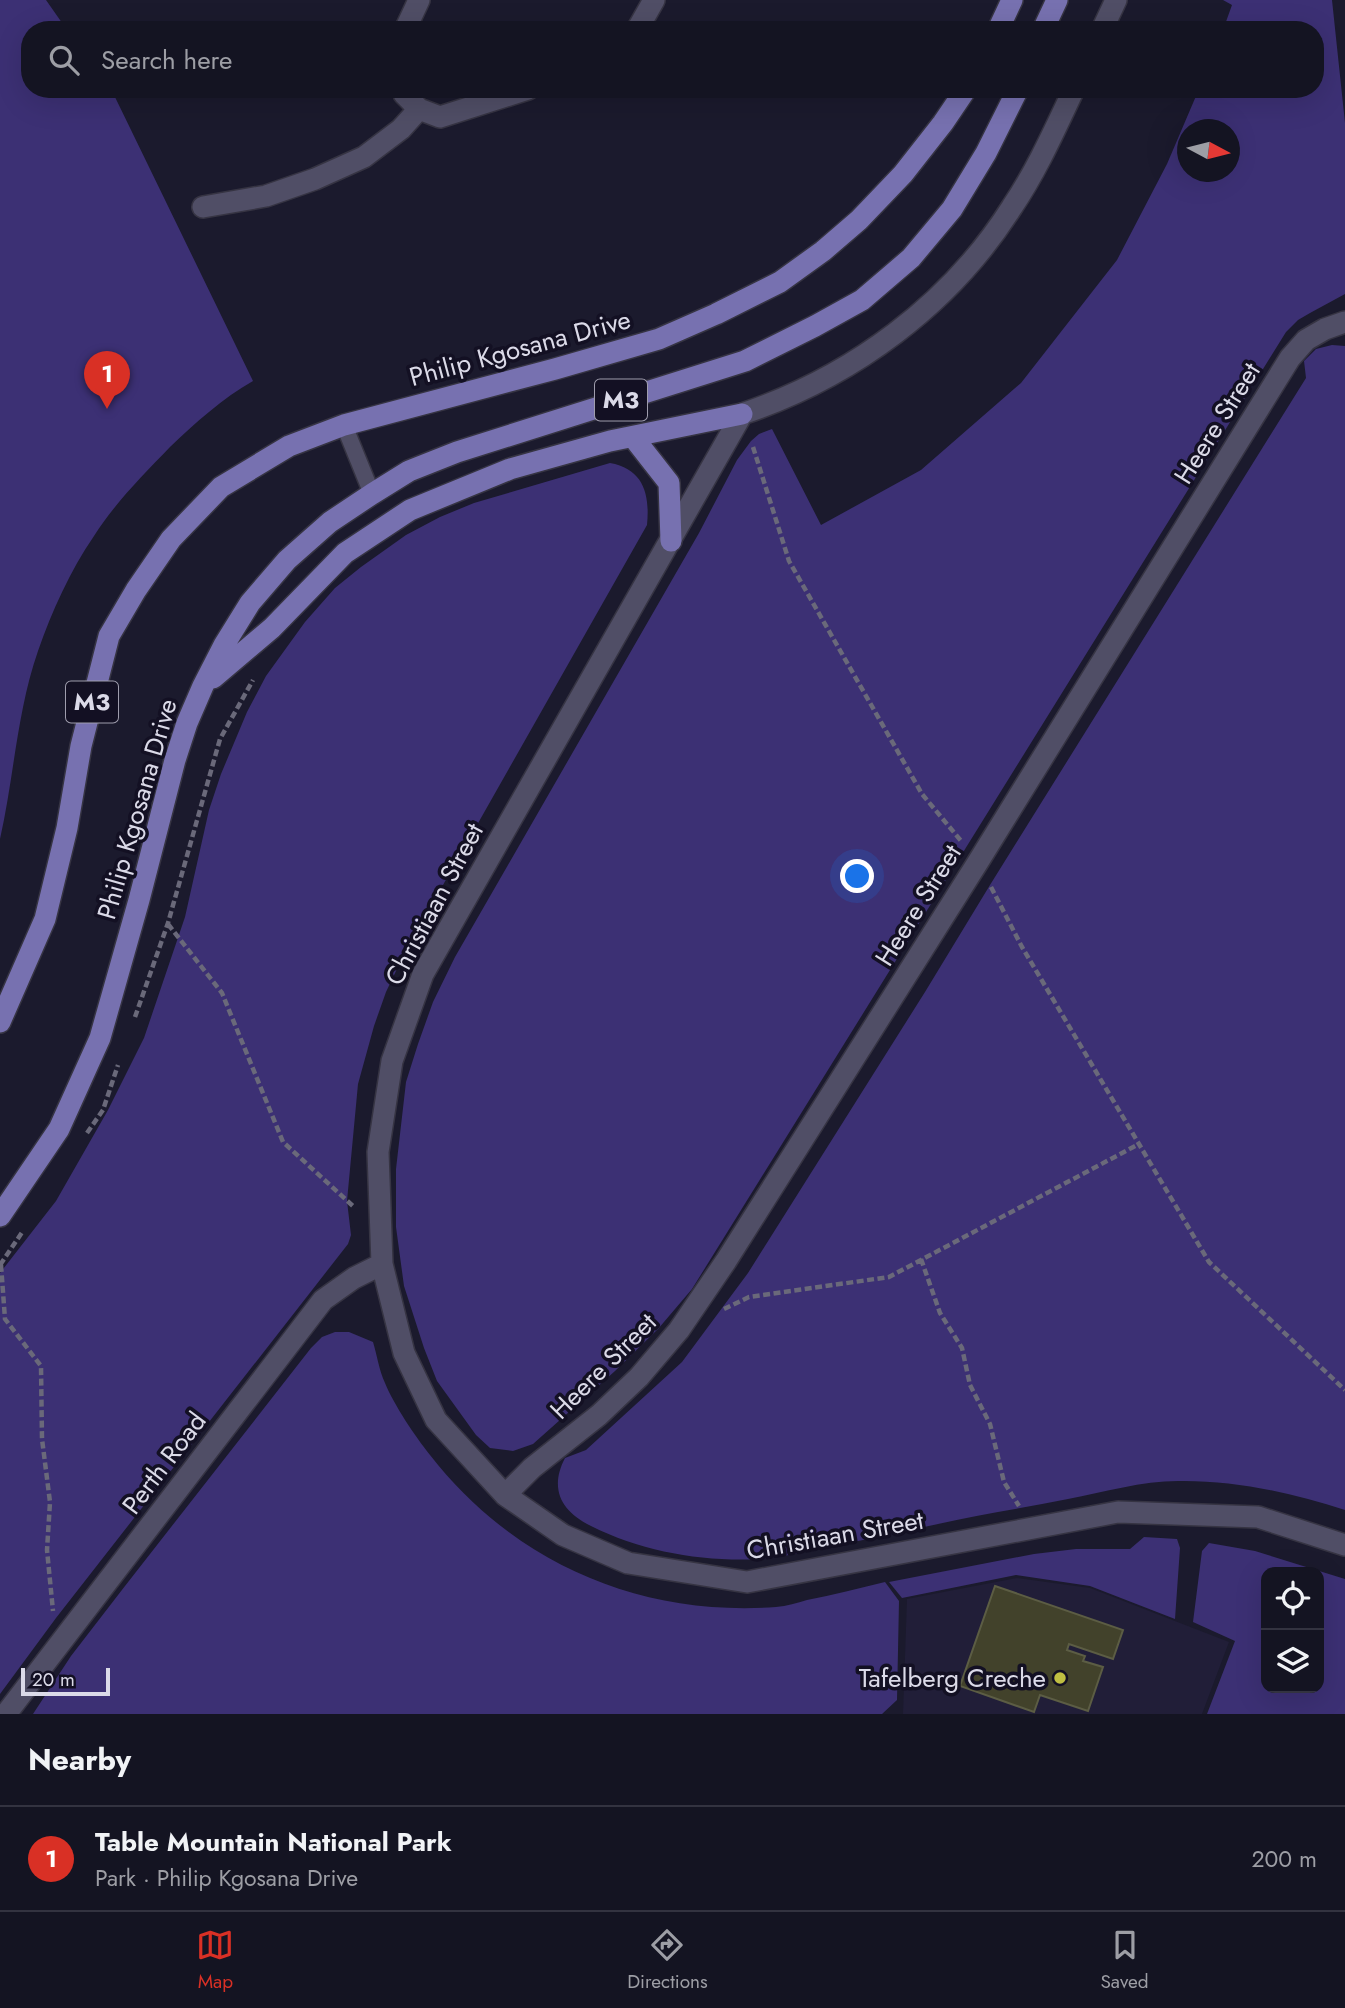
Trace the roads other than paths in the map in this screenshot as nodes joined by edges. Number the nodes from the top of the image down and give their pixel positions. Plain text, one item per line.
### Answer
1 (419, 0) edge
2 (654, 0) edge
3 (1012, 0) edge
4 (1056, 0) edge
5 (1116, 0) edge
6 (409, 21) edge
7 (642, 21) edge
8 (1002, 21) edge
9 (1047, 21) edge
10 (1106, 21) edge
11 (408, 98) edge
12 (500, 98) edge
13 (960, 98) edge
14 (1014, 98) edge
15 (1070, 98) edge
16 (418, 109) junction
17 (203, 207) dead end
18 (1345, 322) edge
19 (743, 414) junction
20 (344, 425) junction
21 (633, 437) junction
22 (372, 494) junction
23 (671, 541) junction
24 (203, 686) junction
25 (0, 1023) edge
26 (0, 1216) edge
27 (382, 1264) junction
28 (505, 1495) junction
29 (1345, 1545) edge
30 (6, 1714) edge

1 - 6 street
2 - 7 street
3 - 8 main road
4 - 9 main road
5 - 10 street
11 - 16 street
12 - 16 street
13 - 20 main road, Philip Kgosana Drive / M3
14 - 22 main road, Philip Kgosana Drive / M3
15 - 19 street
16 - 17 street
18 - 28 street, Heere Street
19 - 21 main road
19 - 23 street, Christiaan Street
20 - 22 lane
20 - 25 main road, Philip Kgosana Drive / M3
21 - 23 main road
21 - 24 main road
22 - 24 main road, Philip Kgosana Drive / M3
23 - 27 street, Christiaan Street
24 - 26 main road, Philip Kgosana Drive / M3
27 - 28 street, Christiaan Street
27 - 30 street, Perth Road
28 - 29 street, Christiaan Street

